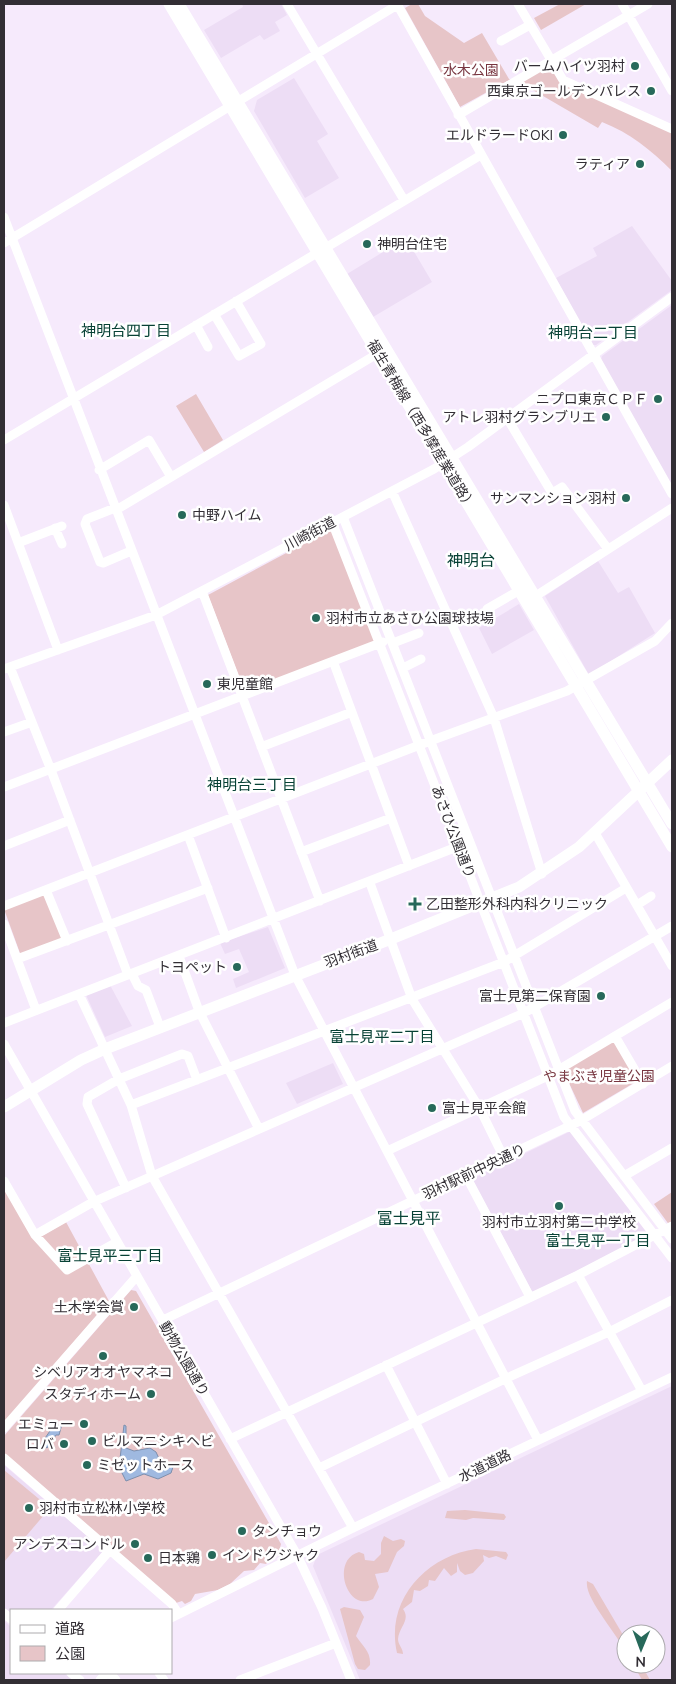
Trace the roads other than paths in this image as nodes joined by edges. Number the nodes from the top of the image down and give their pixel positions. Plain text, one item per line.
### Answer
1 (169, 4) edge
2 (179, 4) edge
3 (287, 4) edge
4 (398, 4) edge
5 (518, 4) edge
6 (622, 4) edge
7 (648, 4) edge
8 (628, 15) junction
9 (530, 25) junction
10 (501, 42) dead end
11 (316, 53) junction
12 (551, 60) junction
13 (668, 76) edge
14 (672, 91) edge
15 (233, 103) junction
16 (458, 115) junction
17 (672, 129) edge
18 (481, 156) junction
19 (404, 200) junction
20 (4, 217) edge
21 (8, 240) edge
22 (321, 250) junction
23 (672, 297) edge
24 (236, 301) junction
25 (214, 314) junction
26 (196, 325) junction
27 (208, 348) dead end
28 (382, 351) junction
29 (594, 355) junction
30 (72, 398) junction
31 (507, 418) junction
32 (4, 440) edge
33 (447, 461) junction
34 (99, 470) junction
35 (171, 477) junction
36 (392, 491) junction
37 (672, 494) edge
38 (4, 505) edge
39 (672, 508) edge
40 (115, 509) junction
41 (343, 517) junction
42 (332, 522) junction
43 (18, 543) junction
44 (62, 544) dead end
45 (608, 549) junction
46 (131, 551) junction
47 (520, 590) junction
48 (202, 592) junction
49 (531, 599) junction
50 (488, 609) dead end
51 (156, 615) junction
52 (672, 623) edge
53 (419, 634) dead end
54 (392, 641) junction
55 (379, 643) junction
56 (58, 650) junction
57 (421, 659) dead end
58 (333, 662) junction
59 (7, 668) edge
60 (403, 668) junction
61 (581, 684) junction
62 (242, 697) junction
63 (352, 712) junction
64 (193, 715) junction
65 (494, 718) junction
66 (32, 722) junction
67 (4, 732) edge
68 (430, 741) junction
69 (420, 746) junction
70 (261, 747) junction
71 (672, 760) edge
72 (371, 764) junction
73 (51, 770) junction
74 (648, 783) junction
75 (4, 787) edge
76 (638, 791) junction
77 (281, 799) junction
78 (234, 817) junction
79 (391, 818) junction
80 (70, 820) junction
81 (672, 824) edge
82 (595, 833) junction
83 (188, 835) junction
84 (470, 842) junction
85 (4, 846) edge
86 (458, 846) junction
87 (672, 847) edge
88 (301, 852) junction
89 (409, 866) junction
90 (90, 873) junction
91 (542, 874) junction
92 (370, 883) junction
93 (208, 888) junction
94 (626, 888) junction
95 (46, 890) junction
96 (651, 896) dead end
97 (320, 901) junction
98 (487, 901) junction
99 (636, 905) junction
100 (4, 906) edge
101 (274, 920) junction
102 (4, 924) edge
103 (109, 925) junction
104 (672, 926) edge
105 (654, 937) junction
106 (226, 938) junction
107 (391, 939) junction
108 (67, 940) junction
109 (179, 956) junction
110 (515, 956) junction
111 (17, 959) junction
112 (504, 962) junction
113 (672, 966) edge
114 (130, 974) junction
115 (295, 975) junction
116 (79, 994) junction
117 (412, 999) junction
118 (672, 1002) edge
119 (535, 1008) junction
120 (36, 1010) junction
121 (199, 1012) junction
122 (524, 1013) junction
123 (4, 1023) edge
124 (160, 1027) junction
125 (324, 1032) junction
126 (615, 1036) junction
127 (4, 1044) edge
128 (105, 1049) junction
129 (444, 1050) junction
130 (672, 1066) edge
131 (228, 1068) junction
132 (558, 1069) junction
133 (548, 1076) junction
134 (119, 1079) junction
135 (197, 1080) junction
136 (643, 1084) junction
137 (355, 1088) junction
138 (31, 1090) junction
139 (131, 1106) junction
140 (4, 1107) edge
141 (480, 1109) junction
142 (580, 1121) junction
143 (570, 1126) junction
144 (259, 1129) junction
145 (672, 1148) edge
146 (387, 1150) junction
147 (504, 1158) junction
148 (152, 1176) junction
149 (466, 1176) junction
150 (624, 1176) junction
151 (4, 1181) edge
152 (126, 1188) junction
153 (412, 1201) junction
154 (94, 1202) junction
155 (669, 1228) edge
156 (35, 1235) junction
157 (656, 1236) junction
158 (672, 1239) edge
159 (117, 1242) junction
160 (672, 1258) edge
161 (578, 1275) junction
162 (137, 1276) junction
163 (220, 1295) junction
164 (530, 1297) junction
165 (672, 1300) edge
166 (163, 1320) junction
167 (476, 1322) junction
168 (609, 1332) junction
169 (386, 1366) junction
170 (672, 1377) edge
171 (507, 1378) junction
172 (642, 1391) junction
173 (286, 1412) junction
174 (415, 1422) junction
175 (4, 1428) edge
176 (230, 1439) junction
177 (538, 1440) junction
178 (4, 1458) edge
179 (319, 1468) junction
180 (447, 1484) junction
181 (353, 1528) junction
182 (110, 1550) junction
183 (297, 1555) junction
184 (59, 1609) edge
185 (175, 1615) edge
186 (336, 1643) junction
187 (263, 1676) edge
188 (240, 1680) edge
189 (351, 1680) edge

1 - 15 main road, 福生青梅線（西多摩産業道路）
2 - 15 main road, 福生青梅線（西多摩産業道路）
3 - 11 street
4 - 11 street
4 - 16 street
5 - 9 street
6 - 8 street
7 - 8 street
8 - 12 street
8 - 13 street
9 - 10 street
9 - 12 street
11 - 15 street
11 - 19 street
12 - 16 street
12 - 17 street
13 - 14 street
15 - 21 street
15 - 22 main road, 福生青梅線（西多摩産業道路）
16 - 18 street
18 - 19 street
18 - 29 street
19 - 22 street
20 - 21 street
21 - 30 street
22 - 24 street
22 - 28 main road, 福生青梅線（西多摩産業道路）
23 - 29 street, 川崎街道
24 - 25 street
24 - 25 street
25 - 26 street
26 - 27 street
26 - 30 street
28 - 33 main road, 福生青梅線（西多摩産業道路）
28 - 35 street
29 - 31 street, 川崎街道
29 - 37 street
30 - 32 street
30 - 34 street
31 - 33 street, 川崎街道
31 - 45 street
33 - 36 street, 川崎街道
33 - 47 main road, 福生青梅線（西多摩産業道路）
33 - 49 main road, 福生青梅線（西多摩産業道路）
34 - 35 street
34 - 40 street
35 - 40 street
36 - 41 street, 川崎街道
36 - 65 street
38 - 43 street
39 - 45 street
40 - 46 street
40 - 46 street
41 - 42 street, 川崎街道
41 - 54 street, あさひ公園通り
42 - 48 street, 川崎街道
42 - 55 street, あさひ公園通り
43 - 44 street
43 - 56 street
45 - 49 street
46 - 51 street
47 - 49 main road, 福生青梅線（西多摩産業道路）
47 - 50 street
48 - 51 street, 川崎街道
48 - 62 street
49 - 61 main road, 福生青梅線（西多摩産業道路）
51 - 56 street, 川崎街道
51 - 64 street
52 - 61 street
53 - 54 street
54 - 55 street
54 - 60 street, あさひ公園通り
55 - 58 street
55 - 69 street, あさひ公園通り
56 - 59 street, 川崎街道
57 - 60 street
58 - 62 street
58 - 63 street
59 - 66 street
60 - 68 street, あさひ公園通り
61 - 65 street
61 - 74 main road, 福生青梅線（西多摩産業道路）
61 - 76 main road, 福生青梅線（西多摩産業道路）
62 - 64 street
62 - 70 street
63 - 70 street
63 - 72 street
64 - 73 street
64 - 78 street
65 - 68 street
65 - 91 street
66 - 67 street
66 - 73 street
68 - 69 street
68 - 84 street, あさひ公園通り
69 - 72 street
69 - 86 street, あさひ公園通り
70 - 77 street
71 - 74 main road, 羽村街道
72 - 77 street
72 - 79 street
73 - 75 street
73 - 80 street
74 - 76 main road, 羽村街道
74 - 81 main road, 福生青梅線（西多摩産業道路）
76 - 82 main road, 羽村街道
76 - 87 main road, 福生青梅線（西多摩産業道路）
77 - 78 street
77 - 88 street
78 - 83 street
78 - 101 street
79 - 88 street
79 - 89 street
80 - 85 street
80 - 90 street
82 - 91 main road, 羽村街道
82 - 94 street
83 - 90 street
83 - 93 street
84 - 86 street
84 - 98 street, あさひ公園通り
86 - 89 street
86 - 98 street, あさひ公園通り
88 - 97 street
89 - 92 street
90 - 95 street
90 - 103 street
91 - 98 main road, 羽村街道
92 - 97 street
92 - 107 street
93 - 103 street
93 - 106 street
94 - 99 street
94 - 110 street
95 - 100 street
95 - 108 street
96 - 99 street
97 - 101 street
98 - 107 main road, 羽村街道
98 - 110 street, あさひ公園通り
98 - 112 street, あさひ公園通り
99 - 105 street
101 - 106 street
101 - 115 street
102 - 111 street
103 - 108 street
103 - 114 street
104 - 105 street
105 - 113 street
105 - 119 street
106 - 109 street
107 - 115 main road, 羽村街道
107 - 117 street
108 - 111 street
109 - 114 street
109 - 121 street
110 - 112 street
110 - 119 street, あさひ公園通り
111 - 120 street
112 - 117 street
112 - 122 street, あさひ公園通り
114 - 116 street
114 - 124 street
115 - 121 main road, 羽村街道
115 - 125 street
116 - 120 street
116 - 128 street
117 - 125 street
117 - 129 street
118 - 126 street
119 - 122 street
119 - 132 street, あさひ公園通り
120 - 123 street
121 - 124 main road, 羽村街道
121 - 131 street
122 - 129 street
122 - 133 street, あさひ公園通り
124 - 128 main road, 羽村街道
125 - 131 street
125 - 137 street
126 - 132 street
126 - 136 street
127 - 138 street, 動物公園通り
128 - 134 street
128 - 138 main road, 羽村街道
129 - 137 street
129 - 141 street
130 - 136 street, 羽村駅前中央通り
131 - 135 street
131 - 144 street
132 - 133 street
132 - 142 street, あさひ公園通り
133 - 141 street
133 - 143 street, あさひ公園通り
134 - 135 street
134 - 139 street
134 - 152 street
135 - 139 street
136 - 142 street, 羽村駅前中央通り
137 - 144 street
137 - 146 street
138 - 140 main road, 羽村街道
138 - 154 street, 動物公園通り
139 - 148 street
141 - 146 street
141 - 147 street
142 - 143 street, 羽村駅前中央通り
142 - 150 street, あさひ公園通り
143 - 147 street, 羽村駅前中央通り
143 - 157 street, あさひ公園通り
144 - 148 street
145 - 150 street
146 - 153 street
147 - 149 street, 羽村駅前中央通り
148 - 152 street
148 - 163 street
149 - 153 street, 羽村駅前中央通り
149 - 164 street
150 - 155 street, あさひ公園通り
151 - 156 street
152 - 154 street
153 - 163 street, 羽村駅前中央通り
153 - 167 street
154 - 156 street
154 - 159 street, 動物公園通り
155 - 157 street
155 - 158 street, あさひ公園通り
156 - 159 street
157 - 160 street, あさひ公園通り
157 - 161 street
159 - 162 street, 動物公園通り
161 - 164 street
161 - 168 street
162 - 166 street, 動物公園通り
162 - 175 street
163 - 166 street, 羽村駅前中央通り
163 - 173 street
164 - 167 street
165 - 168 street
166 - 176 street, 動物公園通り
167 - 169 street
167 - 171 street
168 - 171 street
168 - 172 street
169 - 173 street
169 - 174 street
170 - 172 street, 水道道路
171 - 174 street
171 - 177 street
172 - 177 street, 水道道路
173 - 176 street
173 - 179 street
174 - 179 street
174 - 180 street
176 - 183 street, 動物公園通り
177 - 180 street, 水道道路
178 - 182 street
179 - 181 street
180 - 181 street, 水道道路
181 - 183 street, 水道道路
182 - 184 street
182 - 185 street
183 - 185 street, 水道道路
183 - 186 street, 動物公園通り
186 - 187 street
186 - 189 street, 動物公園通り
187 - 188 street

